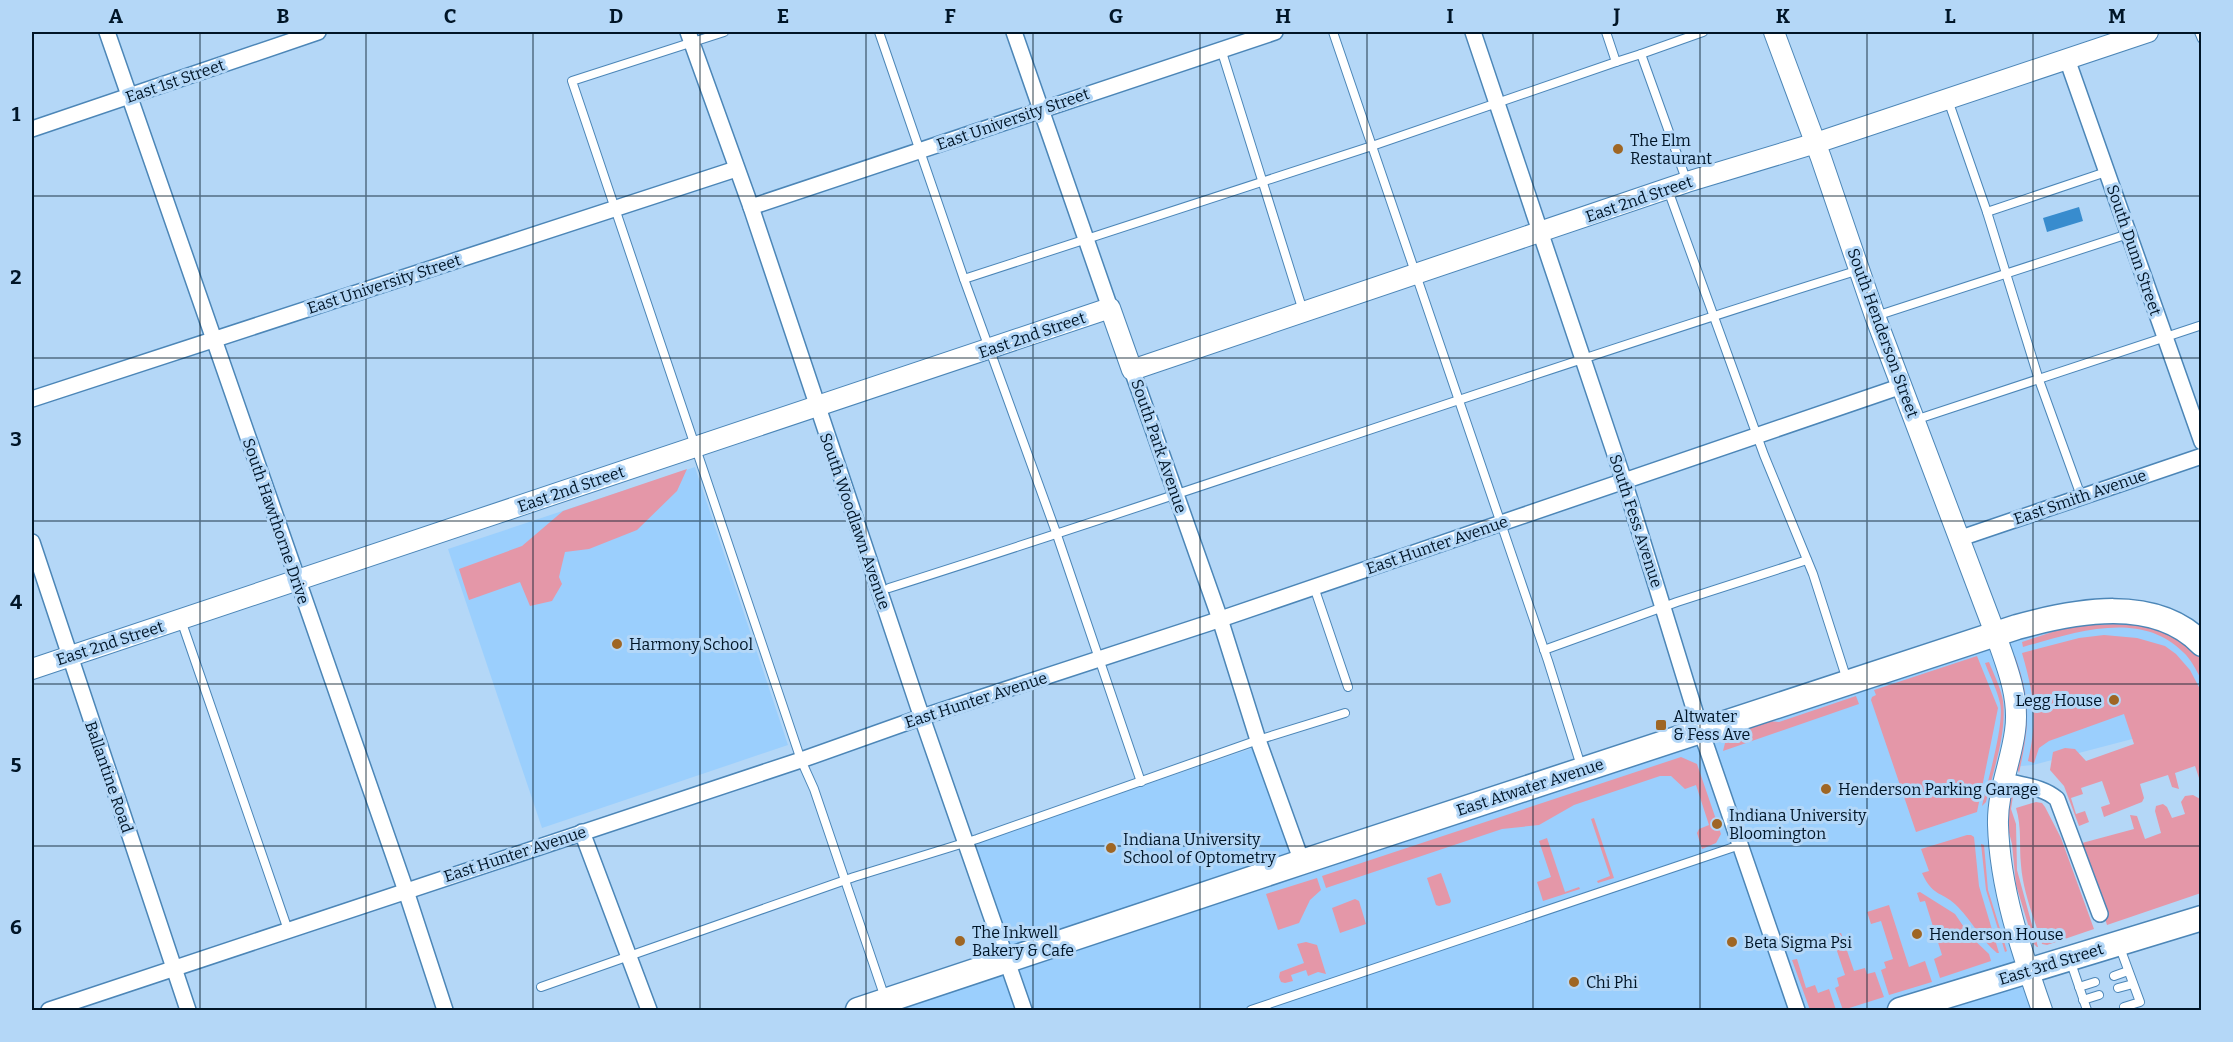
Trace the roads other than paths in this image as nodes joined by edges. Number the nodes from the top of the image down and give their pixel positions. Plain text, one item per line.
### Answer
1 (107, 32) edge
2 (318, 32) edge
3 (724, 32) edge
4 (879, 32) edge
5 (1014, 32) edge
6 (1275, 32) edge
7 (1333, 32) edge
8 (1473, 32) edge
9 (1606, 32) edge
10 (1703, 32) edge
11 (1774, 32) edge
12 (2148, 32) edge
13 (2199, 32) edge
14 (690, 37) edge
15 (2202, 39) edge
16 (1221, 50) junction
17 (1641, 54) junction
18 (2067, 59) junction
19 (1616, 62) junction
20 (128, 97) junction
21 (1947, 99) junction
22 (1496, 104) junction
23 (1042, 109) junction
24 (32, 129) edge
25 (1816, 143) junction
26 (1372, 146) junction
27 (921, 151) junction
28 (736, 169) junction
29 (2106, 172) junction
30 (1263, 181) junction
31 (1687, 182) junction
32 (1668, 189) junction
33 (751, 207) junction
34 (614, 210) junction
35 (1987, 212) junction
36 (1539, 233) junction
37 (2128, 234) junction
38 (1087, 238) junction
39 (1860, 270) junction
40 (2005, 273) junction
41 (1415, 274) junction
42 (964, 279) junction
43 (1110, 308) junction
44 (1303, 311) junction
45 (1875, 316) junction
46 (1715, 317) junction
47 (2202, 325) edge
48 (2165, 338) junction
49 (213, 339) junction
50 (989, 349) junction
51 (1582, 359) junction
52 (1132, 370) junction
53 (2039, 380) junction
54 (1902, 386) junction
55 (32, 399) edge
56 (1458, 401) junction
57 (816, 406) junction
58 (1914, 420) junction
59 (1758, 435) junction
60 (2202, 442) edge
61 (696, 447) junction
62 (2202, 456) edge
63 (1624, 481) junction
64 (1176, 495) junction
65 (2081, 496) junction
66 (1500, 524) junction
67 (1058, 535) junction
68 (1958, 539) junction
69 (32, 542) edge
70 (1807, 561) junction
71 (297, 581) junction
72 (1314, 587) junction
73 (889, 588) dead end
74 (1663, 608) junction
75 (181, 619) junction
76 (1220, 619) junction
77 (1995, 633) junction
78 (2202, 644) edge
79 (1544, 650) junction
80 (69, 657) junction
81 (1100, 660) junction
82 (32, 669) edge
83 (1848, 682) junction
84 (1348, 687) dead end
85 (1345, 713) dead end
86 (922, 717) junction
87 (1701, 731) junction
88 (1258, 740) junction
89 (801, 760) junction
90 (1582, 770) junction
91 (2004, 780) junction
92 (1141, 782) junction
93 (582, 832) junction
94 (965, 843) junction
95 (1740, 845) junction
96 (1302, 862) junction
97 (846, 880) junction
98 (406, 891) junction
99 (2100, 914) dead end
100 (2202, 918) edge
101 (288, 930) junction
102 (2118, 944) junction
103 (630, 957) junction
104 (2070, 958) junction
105 (1006, 962) junction
106 (173, 969) junction
107 (2029, 971) junction
108 (2128, 971) junction
109 (2114, 976) dead end
110 (2095, 982) dead end
111 (2133, 984) junction
112 (541, 987) dead end
113 (2079, 987) junction
114 (2118, 988) dead end
115 (2099, 995) dead end
116 (2083, 1000) junction
117 (886, 1001) junction
118 (2124, 1007) dead end
119 (49, 1011) edge
120 (188, 1011) edge
121 (445, 1011) edge
122 (649, 1011) edge
123 (858, 1011) edge
124 (1024, 1011) edge
125 (1251, 1011) edge
126 (1797, 1011) edge
127 (1900, 1011) edge
128 (2042, 1011) edge
129 (2087, 1011) edge

1 - 20 street, South Hawthorne Drive
2 - 20 street, East 1st Street
3 - 14 lane
4 - 27 lane
5 - 23 street, South Park Avenue
6 - 16 street, East University Street
7 - 26 lane
8 - 22 street, South Fess Avenue
9 - 19 lane
10 - 17 lane
11 - 25 street, South Henderson Street
12 - 18 street, East 2nd Street
13 - 15 lane
14 - 28 street, South Woodlawn Avenue
14 - 34 lane
16 - 23 street, East University Street
16 - 30 lane
17 - 19 lane
17 - 31 lane
18 - 21 street, East 2nd Street
18 - 29 street, South Dunn Street
19 - 22 lane
20 - 24 street, East 1st Street
20 - 49 street, South Hawthorne Drive
21 - 25 street, East 2nd Street
21 - 35 lane
22 - 26 lane
22 - 36 street, South Fess Avenue
23 - 27 street, East University Street
23 - 38 street, South Park Avenue
25 - 31 street, East 2nd Street
25 - 39 street, South Henderson Street
26 - 30 lane
26 - 41 lane
27 - 33 street, East University Street
27 - 42 lane
28 - 33 street, South Woodlawn Avenue
28 - 34 street, East University Street
29 - 35 lane
29 - 37 street, South Dunn Street
30 - 38 lane
30 - 44 lane
31 - 32 street, East 2nd Street
32 - 36 street, East 2nd Street
32 - 46 lane
33 - 57 street, South Woodlawn Avenue
34 - 49 street, East University Street
34 - 61 lane
35 - 40 lane
36 - 41 street, East 2nd Street
36 - 51 street, South Fess Avenue
37 - 40 lane
37 - 48 street, South Dunn Street
38 - 42 lane
38 - 43 street, South Park Avenue
39 - 45 street, South Henderson Street
39 - 46 lane
40 - 45 lane
40 - 53 lane
41 - 44 street, East 2nd Street
41 - 56 lane
42 - 50 lane
43 - 50 street, East 2nd Street
43 - 52 street, South Park Avenue
44 - 52 street, East 2nd Street
45 - 54 street, South Henderson Street
46 - 51 lane
46 - 59 lane
47 - 48 lane
48 - 53 lane
48 - 60 street, South Dunn Street
49 - 55 street, East University Street
49 - 71 street, South Hawthorne Drive
50 - 57 street, East 2nd Street
50 - 67 lane
51 - 56 lane
51 - 63 street, South Fess Avenue
52 - 64 street, South Park Avenue
53 - 58 lane
53 - 65 lane
54 - 58 street, South Henderson Street
54 - 59 street, East Hunter Avenue
56 - 64 lane
56 - 66 lane
57 - 61 street, East 2nd Street
57 - 86 street, South Woodlawn Avenue
58 - 68 street, South Henderson Street
59 - 63 street, East Hunter Avenue
59 - 70 lane
61 - 71 street, East 2nd Street
61 - 89 lane
62 - 65 street, East Smith Avenue
63 - 66 street, East Hunter Avenue
63 - 74 street, South Fess Avenue
64 - 67 lane
64 - 76 street, South Park Avenue
65 - 68 street, East Smith Avenue
66 - 72 street, East Hunter Avenue
66 - 79 lane
67 - 73 lane
67 - 81 lane
68 - 77 street, South Henderson Street
69 - 80 street, Ballantine Road
70 - 74 lane
70 - 83 lane
71 - 75 street, East 2nd Street
71 - 98 street, South Hawthorne Drive
72 - 76 street, East Hunter Avenue
72 - 84 lane
74 - 79 lane
74 - 87 street, South Fess Avenue
75 - 80 street, East 2nd Street
75 - 101 lane
76 - 81 street, East Hunter Avenue
76 - 88 street, South Park Avenue
77 - 78 main road, East Atwater Avenue
77 - 83 main road, East Atwater Avenue
77 - 91 street, South Henderson Street
79 - 90 lane
80 - 82 street, East 2nd Street
80 - 106 street, Ballantine Road
81 - 86 street, East Hunter Avenue
81 - 92 lane
83 - 87 main road, East Atwater Avenue
85 - 88 lane
86 - 89 street, East Hunter Avenue
86 - 94 street, South Woodlawn Avenue
87 - 90 main road, East Atwater Avenue
87 - 95 street, South Fess Avenue
88 - 92 lane
88 - 96 street, South Park Avenue
89 - 93 street, East Hunter Avenue
89 - 97 lane
90 - 96 main road, East Atwater Avenue
91 - 99 street
91 - 107 street, South Henderson Street
92 - 94 lane
93 - 98 street, East Hunter Avenue
93 - 103 street
94 - 97 lane
94 - 105 street, South Woodlawn Avenue
95 - 125 lane
95 - 126 street, South Fess Avenue
96 - 105 main road, East Atwater Avenue
97 - 103 lane
97 - 117 lane
98 - 101 street, East Hunter Avenue
98 - 121 street, South Hawthorne Drive
100 - 102 main road, East 3rd Street
101 - 106 street, East Hunter Avenue
102 - 104 main road, East 3rd Street
102 - 108 lane
103 - 112 lane
103 - 122 street
104 - 107 main road, East 3rd Street
104 - 113 lane
105 - 117 main road, East Atwater Avenue
105 - 124 street, South Woodlawn Avenue
106 - 119 street, East Hunter Avenue
106 - 120 street, Ballantine Road
107 - 127 main road, East 3rd Street
107 - 128 street, South Henderson Street
108 - 109 lane
108 - 111 lane
110 - 113 lane
111 - 114 lane
111 - 118 lane
113 - 116 lane
115 - 116 lane
116 - 129 lane
117 - 123 main road, East Atwater Avenue

